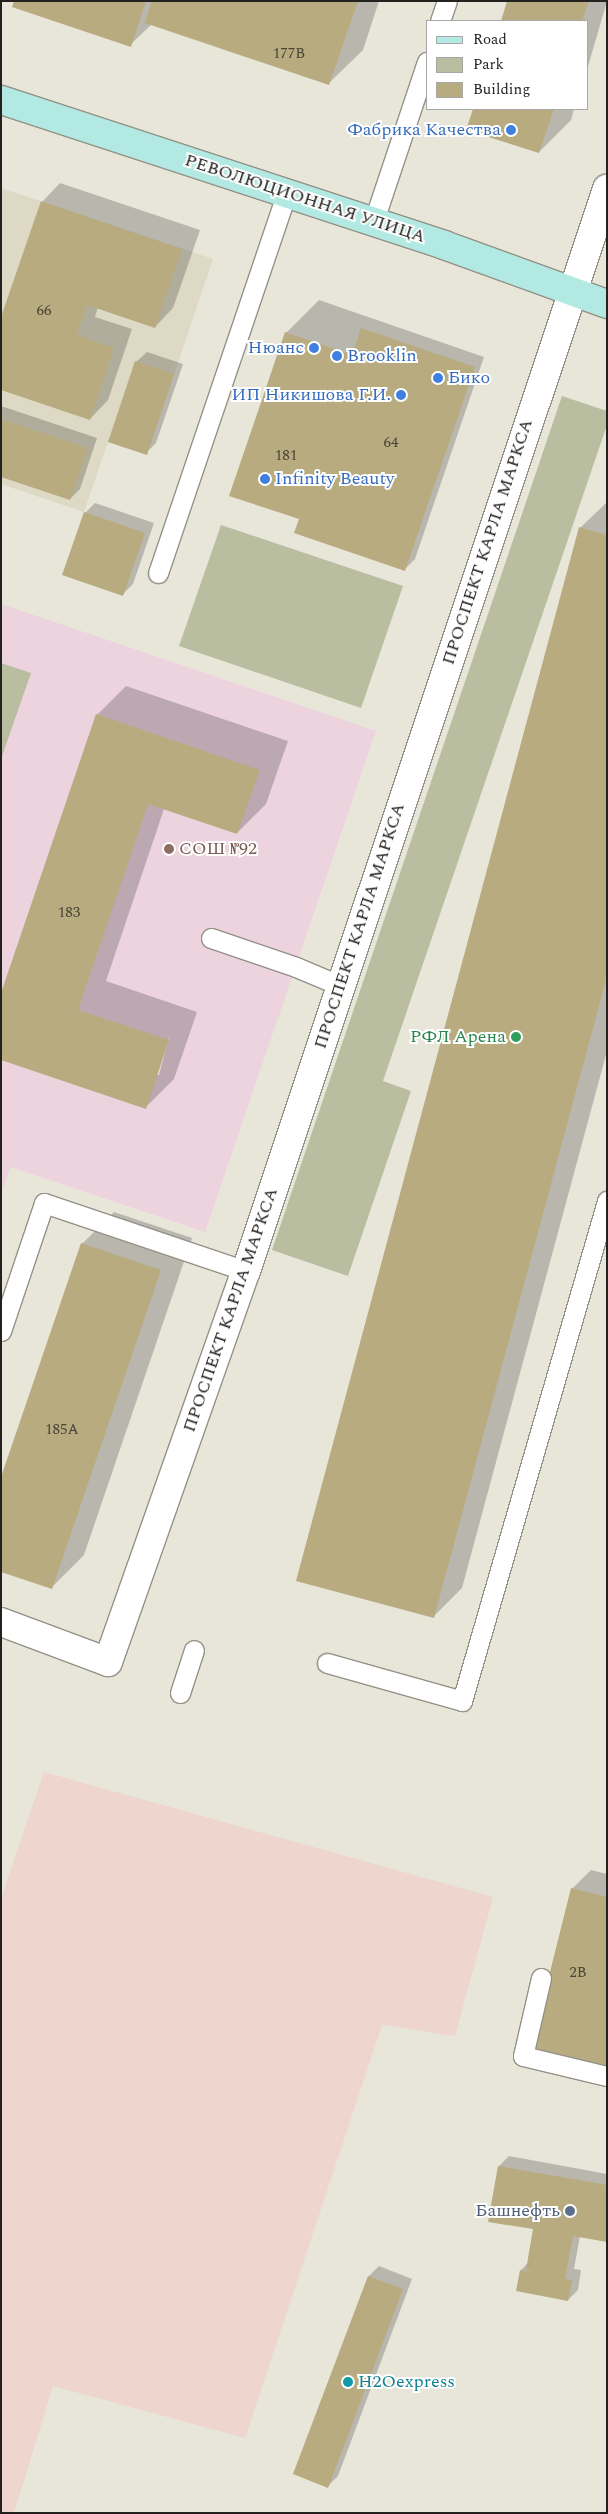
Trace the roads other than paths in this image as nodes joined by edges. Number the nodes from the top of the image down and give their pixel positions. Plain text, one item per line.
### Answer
1 (447, 1) edge
2 (440, 20) edge
3 (426, 65) edge
4 (1, 100) edge
5 (607, 189) edge
6 (286, 195) junction
7 (373, 223) junction
8 (573, 292) junction
9 (607, 304) edge
10 (158, 573) dead end
11 (211, 938) dead end
12 (340, 986) junction
13 (607, 1201) edge
14 (246, 1271) junction
15 (1, 1331) edge
16 (1, 1622) edge
17 (194, 1650) dead end
18 (327, 1663) dead end
19 (180, 1692) dead end
20 (541, 1978) dead end
21 (607, 2076) edge

1 - 2 lane
3 - 7 lane
4 - 6 main road, РЕВОЛЮЦИОННАЯ УЛИЦА
5 - 8 street, ПРОСПЕКТ КАРЛА МАРКСА
6 - 7 main road, РЕВОЛЮЦИОННАЯ УЛИЦА
6 - 10 lane
7 - 8 main road, РЕВОЛЮЦИОННАЯ УЛИЦА
8 - 9 main road, РЕВОЛЮЦИОННАЯ УЛИЦА
8 - 12 street, ПРОСПЕКТ КАРЛА МАРКСА
11 - 12 lane
12 - 14 street, ПРОСПЕКТ КАРЛА МАРКСА
13 - 18 lane
14 - 15 lane
14 - 16 street, ПРОСПЕКТ КАРЛА МАРКСА
17 - 19 lane
20 - 21 lane

